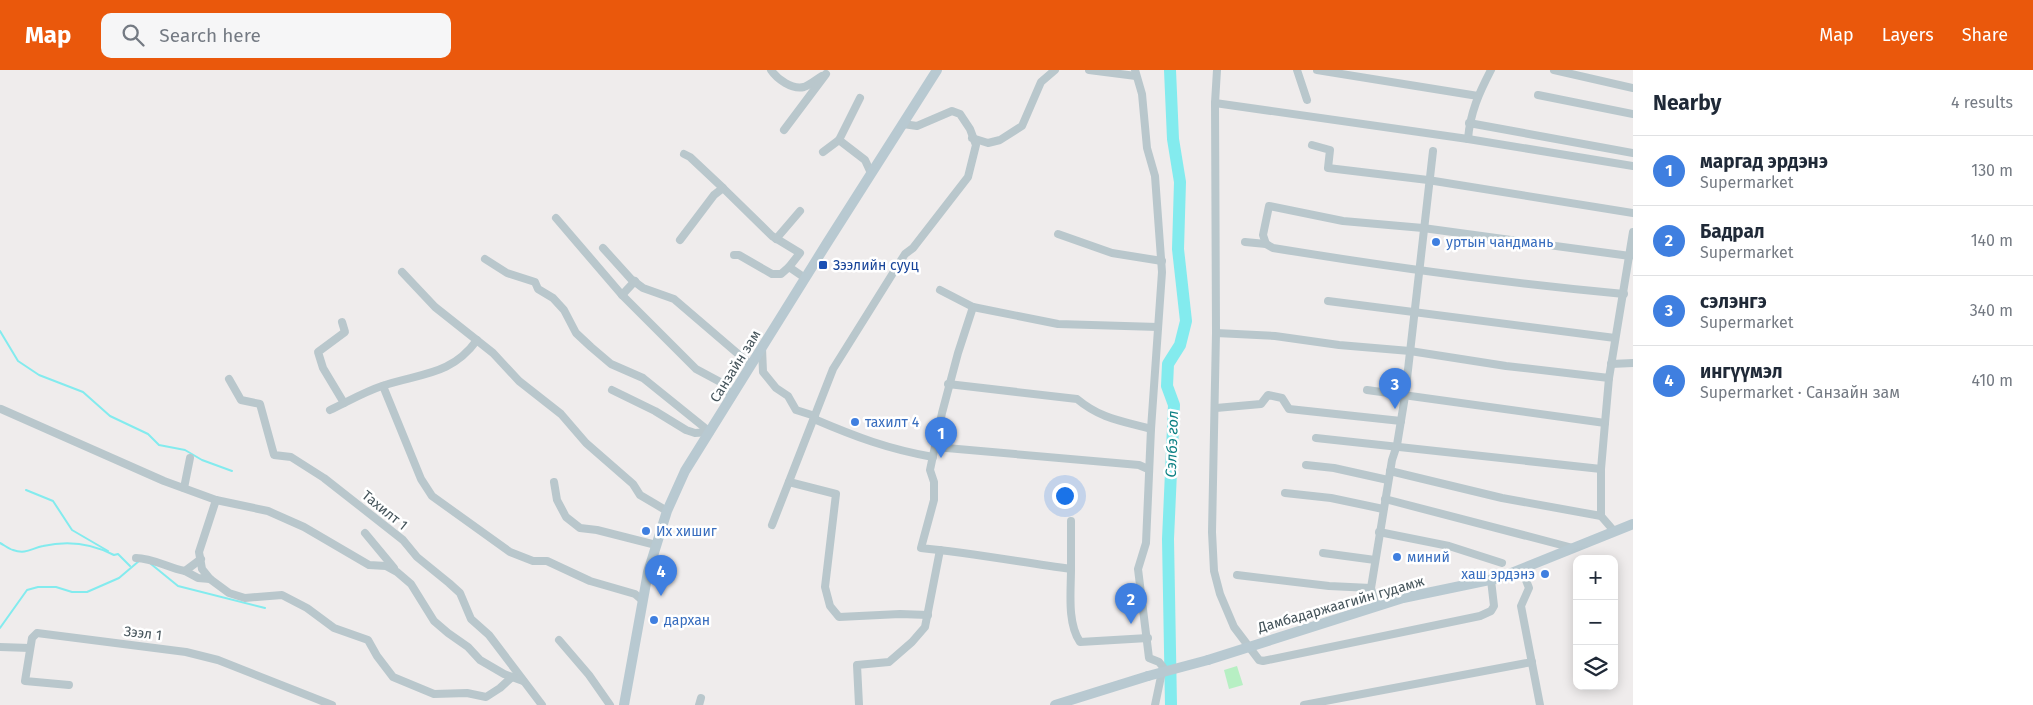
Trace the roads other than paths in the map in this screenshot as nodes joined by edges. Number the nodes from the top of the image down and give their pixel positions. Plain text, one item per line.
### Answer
1 (771, 70) edge
2 (938, 70) edge
3 (1054, 70) edge
4 (1089, 70) edge
5 (1217, 70) edge
6 (1297, 70) edge
7 (1317, 70) edge
8 (1490, 70) edge
9 (1554, 70) edge
10 (828, 72) edge
11 (1136, 73) edge
12 (1633, 88) edge
13 (1538, 95) dead end
14 (1478, 96) junction
15 (860, 98) dead end
16 (1306, 100) dead end
17 (1215, 102) junction
18 (1633, 114) edge
19 (1469, 123) junction
20 (903, 124) junction
21 (784, 130) dead end
22 (972, 138) junction
23 (1468, 139) junction
24 (839, 140) junction
25 (1312, 145) dead end
26 (1433, 151) dead end
27 (823, 152) dead end
28 (1633, 152) edge
29 (684, 154) dead end
30 (1633, 166) edge
31 (871, 173) junction
32 (1428, 180) junction
33 (723, 188) junction
34 (800, 211) dead end
35 (1633, 213) edge
36 (556, 218) dead end
37 (1423, 228) junction
38 (1633, 232) edge
39 (1058, 234) dead end
40 (776, 239) junction
41 (680, 240) dead end
42 (1245, 242) dead end
43 (1266, 244) junction
44 (604, 248) dead end
45 (734, 255) dead end
46 (1630, 256) junction
47 (485, 259) dead end
48 (1162, 261) junction
49 (789, 267) junction
50 (1419, 271) junction
51 (402, 272) dead end
52 (805, 278) junction
53 (635, 281) junction
54 (940, 290) dead end
55 (1624, 294) junction
56 (622, 295) junction
57 (1328, 301) dead end
58 (973, 307) junction
59 (1413, 312) junction
60 (342, 322) dead end
61 (1158, 327) junction
62 (1216, 333) junction
63 (1615, 338) junction
64 (477, 340) junction
65 (762, 348) junction
66 (1410, 351) junction
67 (1633, 363) edge
68 (1611, 364) junction
69 (751, 365) junction
70 (1609, 378) junction
71 (229, 379) dead end
72 (948, 384) junction
73 (383, 386) junction
74 (612, 390) dead end
75 (1367, 390) dead end
76 (1405, 396) junction
77 (731, 398) junction
78 (344, 403) junction
79 (1216, 408) junction
80 (1, 409) edge
81 (330, 410) dead end
82 (814, 417) junction
83 (1400, 422) junction
84 (1605, 423) junction
85 (1151, 429) junction
86 (710, 432) junction
87 (1316, 438) dead end
88 (1397, 445) junction
89 (935, 447) junction
90 (933, 457) junction
91 (190, 458) dead end
92 (1306, 465) dead end
93 (1148, 469) junction
94 (1601, 469) junction
95 (1390, 471) junction
96 (1388, 480) junction
97 (554, 482) dead end
98 (789, 482) junction
99 (184, 488) junction
100 (1285, 493) dead end
101 (1385, 499) junction
102 (216, 500) junction
103 (1383, 509) junction
104 (667, 511) junction
105 (1601, 516) junction
106 (1071, 521) dead end
107 (1633, 524) edge
108 (772, 525) dead end
109 (1614, 531) junction
110 (1379, 532) junction
111 (365, 534) dead end
112 (656, 545) junction
113 (1573, 548) junction
114 (940, 550) junction
115 (1323, 553) dead end
116 (136, 558) dead end
117 (201, 559) junction
118 (1375, 560) junction
119 (1502, 563) dead end
120 (1071, 569) junction
121 (1522, 570) junction
122 (185, 571) junction
123 (397, 572) junction
124 (1237, 575) dead end
125 (210, 579) junction
126 (1491, 580) junction
127 (1371, 588) junction
128 (642, 600) junction
129 (1376, 606) junction
130 (928, 615) junction
131 (1148, 638) junction
132 (559, 640) dead end
133 (0, 646) edge
134 (1248, 646) junction
135 (30, 648) junction
136 (1532, 662) junction
137 (512, 677) junction
138 (523, 681) junction
139 (69, 685) dead end
140 (332, 705) edge
141 (542, 705) edge
142 (610, 705) edge
143 (624, 705) edge
144 (859, 705) edge
145 (1055, 705) edge
146 (1155, 705) edge
147 (1304, 705) edge
148 (1540, 705) edge

1 - 10 street
2 - 20 main road, Санзайн зам
3 - 22 street
4 - 11 street
5 - 17 street
6 - 16 street
7 - 14 street
8 - 14 street
9 - 12 street
10 - 21 street
11 - 48 street
13 - 18 street
14 - 19 street
15 - 24 street
17 - 23 street
17 - 62 street
19 - 23 street
19 - 28 street
20 - 22 street
20 - 31 main road, Санзайн зам
22 - 82 street
23 - 30 street
24 - 27 street
24 - 31 street
25 - 32 street
26 - 32 street
29 - 33 street
31 - 52 main road, Санзайн зам
32 - 35 street
32 - 37 street
33 - 40 street
33 - 41 street
34 - 40 street
36 - 56 street
37 - 43 street
37 - 46 street
37 - 50 street
38 - 46 street
39 - 48 street
40 - 49 street
42 - 43 street
43 - 50 street
44 - 53 street
45 - 49 street
46 - 55 street
47 - 86 street
48 - 61 street
49 - 52 street
50 - 55 street
50 - 59 street
51 - 64 street
52 - 65 main road, Санзайн зам
53 - 56 street
53 - 69 street
54 - 58 street
55 - 63 street
56 - 77 street
57 - 59 street
58 - 61 street
58 - 72 street
59 - 63 street
59 - 66 street
60 - 78 street
61 - 85 street
62 - 66 street
62 - 79 street
63 - 68 street
64 - 73 street
64 - 104 street
65 - 69 main road, Санзайн зам
65 - 82 street
66 - 70 street
66 - 76 street
67 - 68 street
68 - 70 street
69 - 77 main road, Санзайн зам
70 - 84 street
71 - 138 street, Тахилт 1
72 - 85 street
72 - 89 street
73 - 78 street
73 - 128 street
74 - 86 street
75 - 76 street
76 - 83 street
76 - 84 street
77 - 86 main road, Санзайн зам
78 - 81 street
79 - 83 street
79 - 134 street
80 - 99 street
82 - 90 street
82 - 98 street
83 - 88 street
84 - 94 street
85 - 93 street
86 - 104 main road, Санзайн зам
87 - 88 street
88 - 94 street
88 - 95 street
89 - 90 street
89 - 93 street
90 - 114 street
91 - 99 street
92 - 96 street
93 - 131 street
94 - 105 street
95 - 96 street
95 - 105 street
96 - 101 street
97 - 112 street
98 - 108 street
98 - 130 street
99 - 102 street
100 - 103 street
101 - 103 street
101 - 113 street
102 - 117 street
102 - 123 street
103 - 110 street
104 - 112 main road, Санзайн зам
105 - 109 street
106 - 120 street
107 - 109 main road, Дамбадаржаагийн гудамж
109 - 113 main road, Дамбадаржаагийн гудамж
110 - 118 street
110 - 119 street
111 - 123 street
112 - 128 main road, Санзайн зам
113 - 121 main road, Дамбадаржаагийн гудамж
114 - 120 street
114 - 130 street
115 - 118 street
116 - 122 street
117 - 122 street
117 - 125 street
118 - 127 street
120 - 131 street
121 - 126 main road, Дамбадаржаагийн гудамж
121 - 136 street
122 - 125 street
123 - 137 street
124 - 127 street
125 - 137 street
126 - 129 main road, Дамбадаржаагийн гудамж
126 - 134 street
127 - 129 street
128 - 143 main road, Санзайн зам
129 - 134 main road, Дамбадаржаагийн гудамж
130 - 144 street
131 - 146 street
132 - 142 street
133 - 135 street
134 - 145 main road, Дамбадаржаагийн гудамж, bridge
135 - 139 street
135 - 140 street, Зээл 1
136 - 147 street
136 - 148 street
137 - 138 street
138 - 141 street, Тахилт 1

